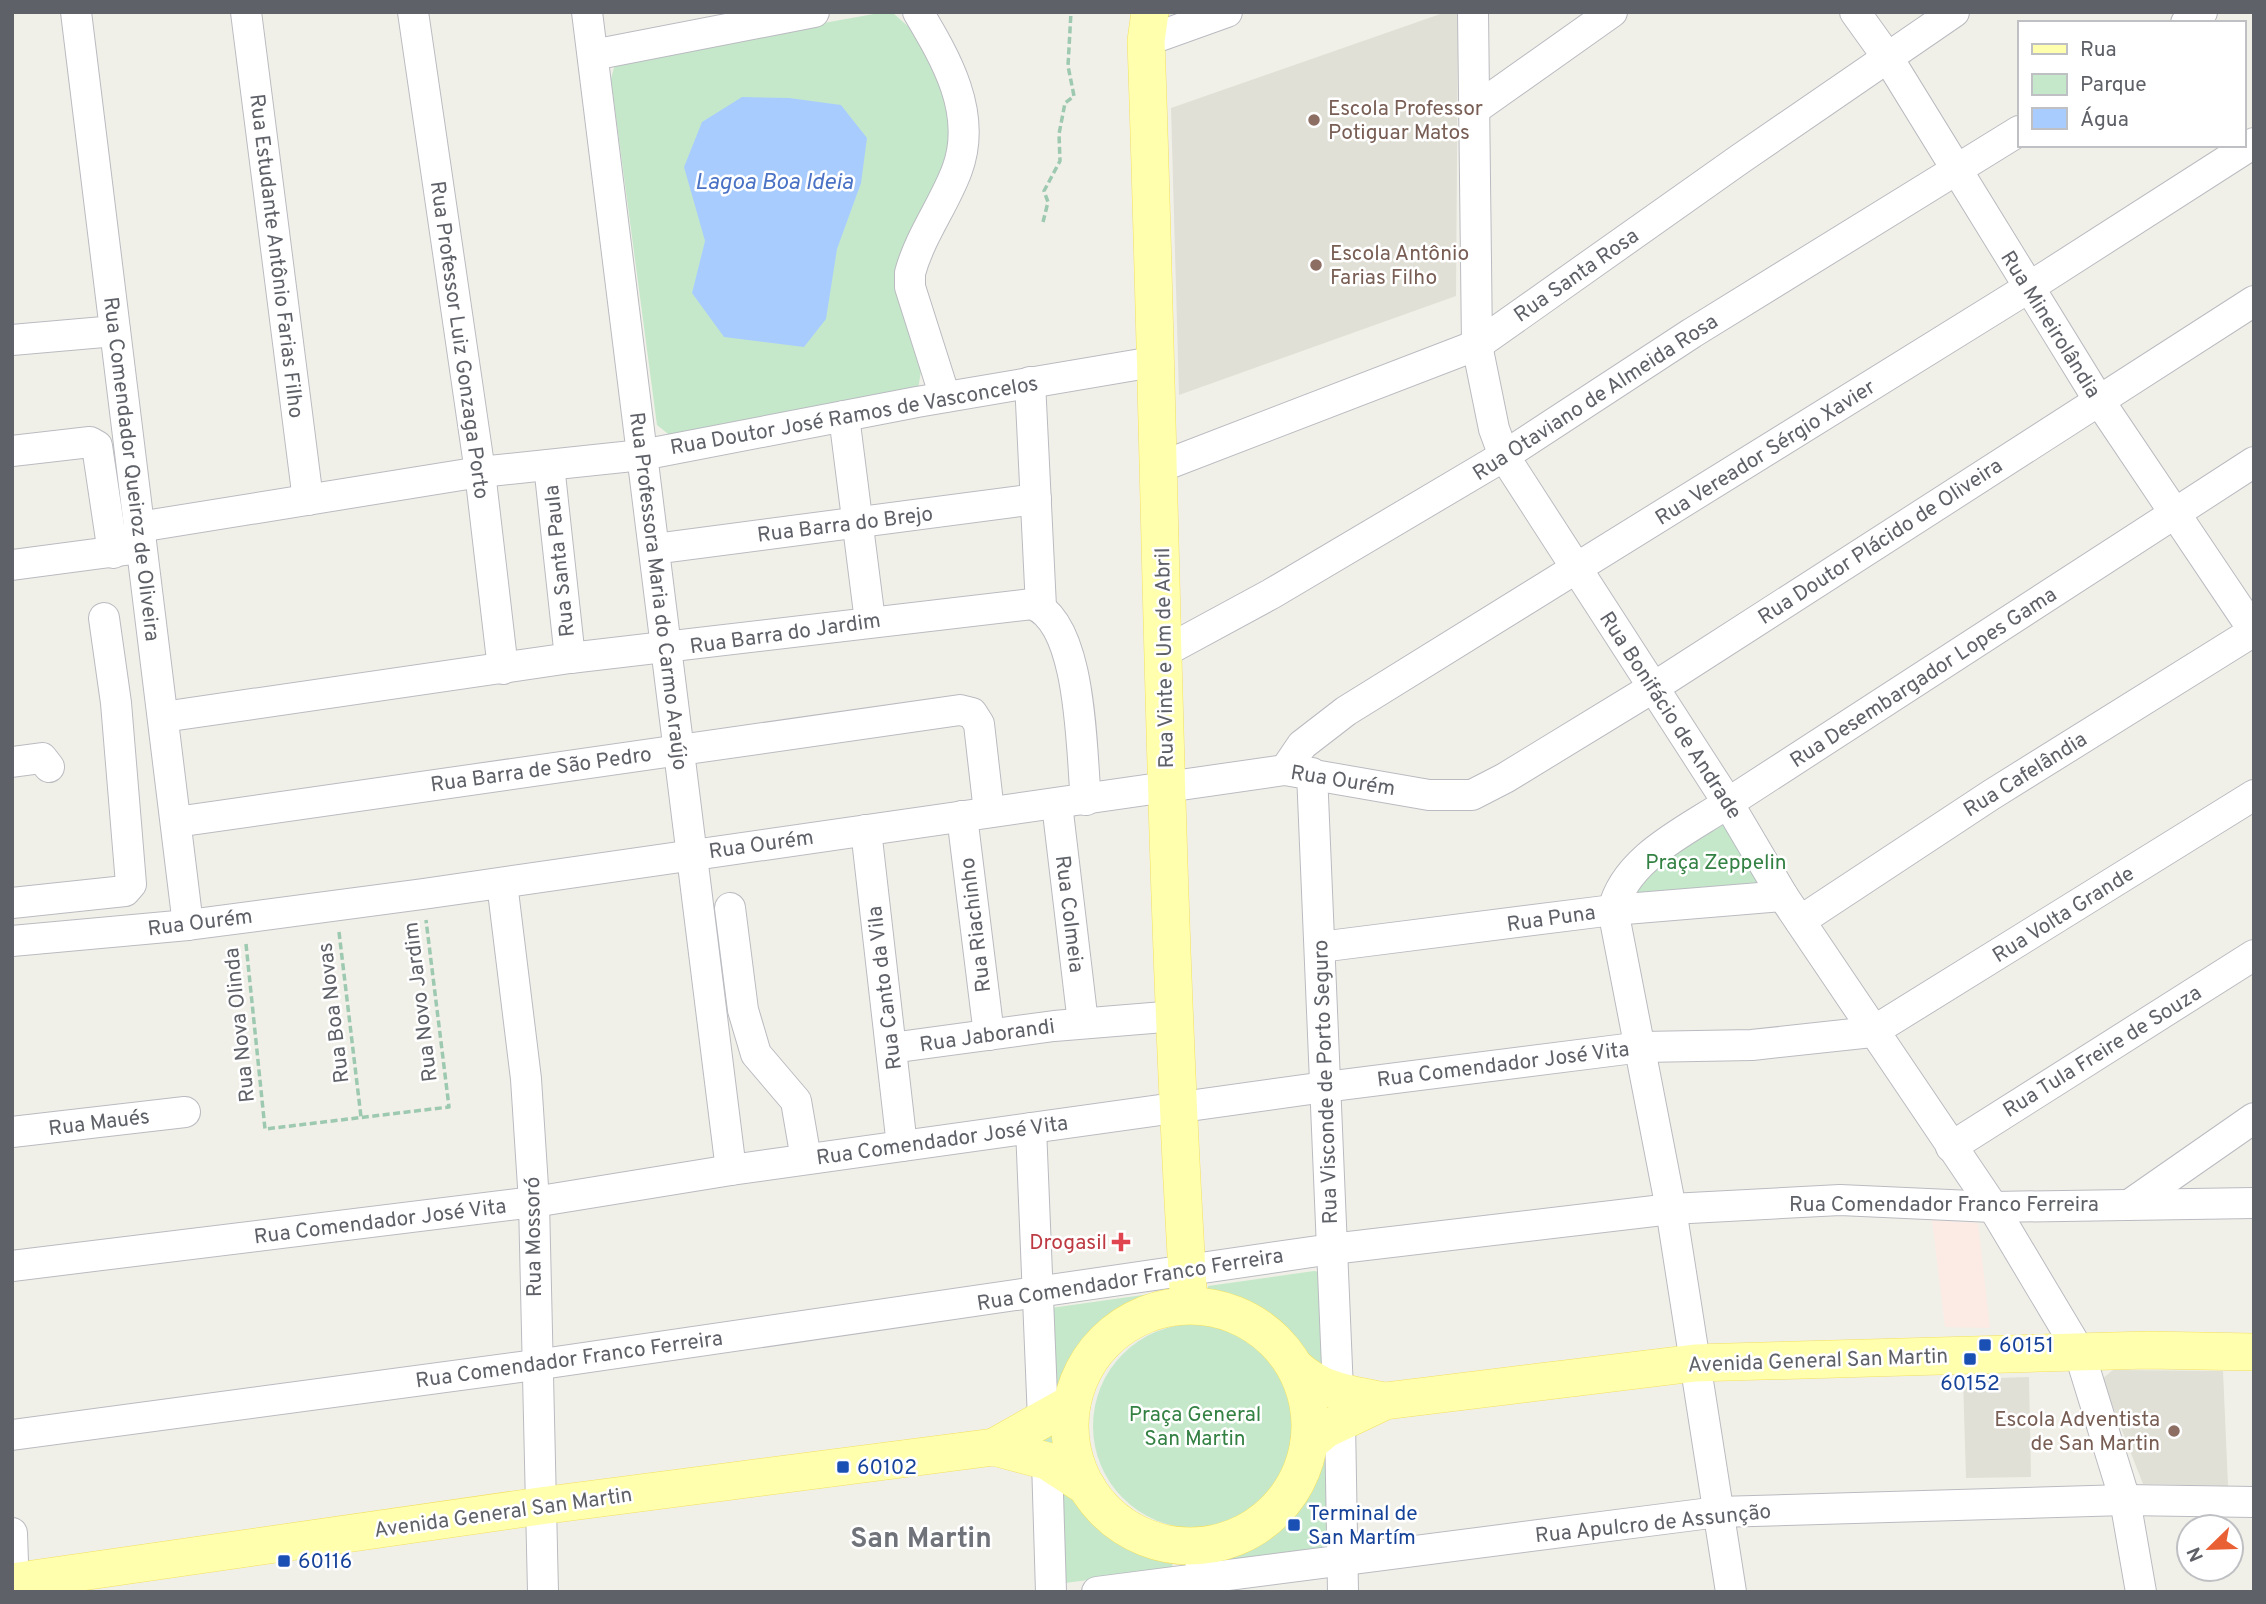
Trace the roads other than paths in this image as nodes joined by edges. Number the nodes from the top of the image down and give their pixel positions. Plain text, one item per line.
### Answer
1 (76, 12) edge
2 (246, 12) edge
3 (413, 12) edge
4 (587, 12) edge
5 (814, 12) edge
6 (918, 12) edge
7 (1227, 12) edge
8 (1473, 12) edge
9 (1612, 12) edge
10 (1855, 12) edge
11 (1954, 12) edge
12 (1148, 27) edge
13 (593, 55) junction
14 (1888, 58) junction
15 (1475, 109) junction
16 (2018, 132) edge
17 (2254, 143) edge
18 (1958, 171) junction
19 (2028, 288) junction
20 (2254, 301) edge
21 (115, 331) junction
22 (12, 340) edge
23 (1478, 345) junction
24 (1153, 362) junction
25 (1030, 382) junction
26 (944, 397) junction
27 (2098, 399) junction
28 (844, 416) junction
29 (12, 452) edge
30 (642, 455) junction
31 (1504, 456) junction
32 (2254, 462) edge
33 (549, 465) junction
34 (1160, 467) junction
35 (480, 472) junction
36 (309, 499) junction
37 (1036, 499) junction
38 (2173, 515) junction
39 (859, 522) junction
40 (131, 543) junction
41 (654, 549) junction
42 (12, 565) edge
43 (1577, 570) junction
44 (1041, 607) junction
45 (104, 618) dead end
46 (870, 621) junction
47 (2254, 631) edge
48 (666, 649) junction
49 (1164, 652) junction
50 (570, 658) junction
51 (503, 669) junction
52 (1654, 687) junction
53 (163, 717) junction
54 (679, 749) junction
55 (12, 762) edge
56 (49, 767) dead end
57 (1298, 771) junction
58 (1505, 778) joint
59 (1167, 788) junction
60 (2254, 795) edge
61 (1086, 800) junction
62 (1728, 803) junction
63 (1057, 804) junction
64 (976, 814) junction
65 (176, 822) junction
66 (866, 830) junction
67 (690, 854) junction
68 (502, 883) junction
69 (1783, 896) junction
70 (12, 903) edge
71 (730, 908) dead end
72 (1613, 910) junction
73 (1800, 921) junction
74 (188, 925) junction
75 (12, 941) edge
76 (1320, 947) junction
77 (2254, 955) edge
78 (1176, 1016) junction
79 (1083, 1023) junction
80 (1872, 1032) junction
81 (989, 1035) junction
82 (1642, 1047) junction
83 (891, 1048) junction
84 (1325, 1087) junction
85 (1180, 1106) junction
86 (185, 1112) dead end
87 (2254, 1118) edge
88 (1031, 1128) junction
89 (12, 1132) edge
90 (902, 1146) junction
91 (1951, 1147) junction
92 (806, 1159) junction
93 (731, 1170) junction
94 (534, 1202) junction
95 (2254, 1203) edge
96 (2129, 1205) junction
97 (1993, 1207) junction
98 (1671, 1209) junction
99 (1332, 1249) junction
100 (12, 1266) edge
101 (1188, 1287) junction
102 (1037, 1294) junction
103 (2079, 1351) junction
104 (2254, 1352) edge
105 (1695, 1363) junction
106 (536, 1365) junction
107 (1295, 1367) junction
108 (1339, 1406) junction
109 (1057, 1412) junction
110 (12, 1435) edge
111 (1309, 1443) junction
112 (994, 1447) junction
113 (1047, 1461) junction
114 (1087, 1487) junction
115 (2124, 1500) junction
116 (2254, 1502) edge
117 (540, 1506) junction
118 (1718, 1512) junction
119 (12, 1533) edge
120 (1342, 1558) junction
121 (1201, 1571) edge
122 (13, 1585) edge
123 (543, 1592) edge
124 (1051, 1592) edge
125 (1097, 1592) edge
126 (1343, 1592) edge
127 (1731, 1592) edge
128 (2141, 1592) edge

1 - 21 street, Rua Comendador Queiroz de Oliveira
2 - 36 street, Rua Estudante Antônio Farias Filho
3 - 35 street, Rua Professor Luiz Gonzaga Porto
4 - 13 street, Rua Professora Maria do Carmo Araújo
5 - 13 street
6 - 26 street, Rua Doutor José Ramos de Vasconcelos
7 - 12 street
8 - 15 street, Rua Bonifácio de Andrade
9 - 15 street
10 - 14 street, Rua Mineirolândia
11 - 14 street, Rua Santa Rosa
12 - 24 main road, Rua Vinte e Um de Abril
13 - 30 street, Rua Professora Maria do Carmo Araújo
14 - 18 street, Rua Mineirolândia
14 - 23 street, Rua Santa Rosa
15 - 23 street, Rua Bonifácio de Andrade
16 - 18 street, Rua Otaviano de Almeida Rosa
17 - 19 street, Rua Vereador Sérgio Xavier
18 - 19 street, Rua Mineirolândia
18 - 31 street, Rua Otaviano de Almeida Rosa
19 - 27 street, Rua Mineirolândia
19 - 43 street, Rua Vereador Sérgio Xavier
20 - 27 street, Rua Doutor Plácido de Oliveira
21 - 22 street
21 - 40 street, Rua Comendador Queiroz de Oliveira
23 - 31 street, Rua Bonifácio de Andrade
23 - 34 street, Rua Santa Rosa
24 - 25 street, Rua Doutor José Ramos de Vasconcelos
24 - 34 main road, Rua Vinte e Um de Abril
25 - 26 street, Rua Doutor José Ramos de Vasconcelos
25 - 37 street
26 - 28 street, Rua Doutor José Ramos de Vasconcelos
27 - 38 street, Rua Mineirolândia
27 - 52 street, Rua Doutor Plácido de Oliveira
28 - 30 street, Rua Doutor José Ramos de Vasconcelos
28 - 39 street
29 - 40 street
30 - 33 street, Rua Doutor José Ramos de Vasconcelos
30 - 41 street, Rua Professora Maria do Carmo Araújo
31 - 43 street, Rua Bonifácio de Andrade
31 - 49 street, Rua Otaviano de Almeida Rosa
32 - 38 street, Rua Desembargador Lopes Gama
33 - 35 street, Rua Doutor José Ramos de Vasconcelos
33 - 50 street, Rua Santa Paula
34 - 49 main road, Rua Vinte e Um de Abril
35 - 36 street, Rua Doutor José Ramos de Vasconcelos
35 - 51 street, Rua Professor Luiz Gonzaga Porto
36 - 40 street, Rua Doutor José Ramos de Vasconcelos
37 - 39 street, Rua Barra do Brejo
37 - 44 street
38 - 47 street, Rua Mineirolândia
38 - 62 street, Rua Desembargador Lopes Gama
39 - 41 street, Rua Barra do Brejo
39 - 46 street
40 - 42 street, Rua Doutor José Ramos de Vasconcelos
40 - 53 street, Rua Comendador Queiroz de Oliveira
41 - 48 street, Rua Professora Maria do Carmo Araújo
43 - 52 street, Rua Bonifácio de Andrade
43 - 57 street, Rua Vereador Sérgio Xavier
44 - 46 street, Rua Barra do Jardim
44 - 61 street
45 - 70 street
46 - 48 street, Rua Barra do Jardim
47 - 73 street, Rua Cafelândia
48 - 50 street, Rua Barra do Jardim
48 - 54 street, Rua Professora Maria do Carmo Araújo
49 - 59 main road, Rua Vinte e Um de Abril
50 - 51 street, Rua Barra do Jardim
51 - 53 street, Rua Barra do Jardim
52 - 58 street, Rua Doutor Plácido de Oliveira
52 - 62 street, Rua Bonifácio de Andrade
53 - 65 street, Rua Comendador Queiroz de Oliveira
54 - 64 street, Rua Barra de São Pedro
54 - 65 street, Rua Barra de São Pedro
54 - 67 street, Rua Professora Maria do Carmo Araújo
55 - 56 street
57 - 58 street, Rua Ourém
57 - 59 street, Rua Ourém
57 - 76 street, Rua Visconde de Porto Seguro
59 - 61 street, Rua Ourém
59 - 78 main road, Rua Vinte e Um de Abril
60 - 80 street, Rua Volta Grande
61 - 63 street, Rua Ourém
62 - 69 street, Rua Bonifácio de Andrade
62 - 72 street, Rua Desembargador Lopes Gama
63 - 64 street, Rua Ourém
63 - 79 street, Rua Colmeia
64 - 66 street, Rua Ourém
64 - 81 street, Rua Riachinho
65 - 74 street, Rua Comendador Queiroz de Oliveira
66 - 67 street, Rua Ourém
66 - 83 street, Rua Canto da Vila
67 - 68 street, Rua Ourém
67 - 93 street, Rua Professora Maria do Carmo Araújo
68 - 74 street, Rua Ourém
68 - 94 street, Rua Mossoró
69 - 72 street, Rua Puna
69 - 73 street, Rua Bonifácio de Andrade
71 - 92 street
72 - 76 street, Rua Puna
72 - 82 street
73 - 80 street, Rua Bonifácio de Andrade
74 - 75 street, Rua Ourém
76 - 84 street, Rua Visconde de Porto Seguro
77 - 91 street, Rua Tula Freire de Souza
78 - 79 street, Rua Jaborandi
78 - 85 main road, Rua Vinte e Um de Abril
79 - 81 street, Rua Jaborandi
80 - 82 street, Rua Comendador José Vita
80 - 91 street, Rua Bonifácio de Andrade
81 - 83 street, Rua Jaborandi
82 - 84 street, Rua Comendador José Vita
82 - 98 street
83 - 90 street, Rua Canto da Vila
84 - 85 street, Rua Comendador José Vita
84 - 99 street, Rua Visconde de Porto Seguro
85 - 88 street, Rua Comendador José Vita
85 - 101 main road, Rua Vinte e Um de Abril
86 - 89 street, Rua Maués
87 - 96 street
88 - 90 street, Rua Comendador José Vita
88 - 102 street
90 - 92 street, Rua Comendador José Vita
91 - 97 street, Rua Bonifácio de Andrade
92 - 93 street, Rua Comendador José Vita
93 - 94 street, Rua Comendador José Vita
94 - 100 street, Rua Comendador José Vita
94 - 106 street, Rua Mossoró
95 - 96 street, Rua Comendador Franco Ferreira
96 - 97 street, Rua Comendador Franco Ferreira
97 - 98 street, Rua Comendador Franco Ferreira
97 - 103 street, Rua Bonifácio de Andrade
98 - 99 street, Rua Comendador Franco Ferreira
98 - 105 street
99 - 101 street, Rua Comendador Franco Ferreira
99 - 108 street, Rua Visconde de Porto Seguro
101 - 102 street, Rua Comendador Franco Ferreira
101 - 107 main road
101 - 109 main road
102 - 106 street, Rua Comendador Franco Ferreira
102 - 109 street
103 - 104 main road, Avenida General San Martin
103 - 105 main road, Avenida General San Martin
103 - 115 street, Rua Bonifácio de Andrade
105 - 108 main road, Avenida General San Martin
105 - 118 street
106 - 110 street, Rua Comendador Franco Ferreira
106 - 117 street, Rua Mossoró
107 - 108 main road, Avenida General San Martin
107 - 111 main road
108 - 111 main road
108 - 120 street, Rua Visconde de Porto Seguro
109 - 112 main road, Avenida General San Martin
109 - 114 main road
111 - 121 main road
112 - 113 main road, Avenida General San Martin
112 - 117 main road, Avenida General San Martin
113 - 114 main road, Avenida General San Martin
113 - 124 street
114 - 121 main road
115 - 116 street, Rua Apulcro de Assunção
115 - 118 street, Rua Apulcro de Assunção
115 - 128 street, Rua Bonifácio de Andrade
117 - 122 main road, Avenida General San Martin
117 - 123 street, Rua Mossoró
118 - 120 street, Rua Apulcro de Assunção
118 - 127 street
119 - 122 street
120 - 121 street, Rua Apulcro de Assunção
120 - 126 street, Rua Visconde de Porto Seguro
121 - 125 street, Rua Apulcro de Assunção

